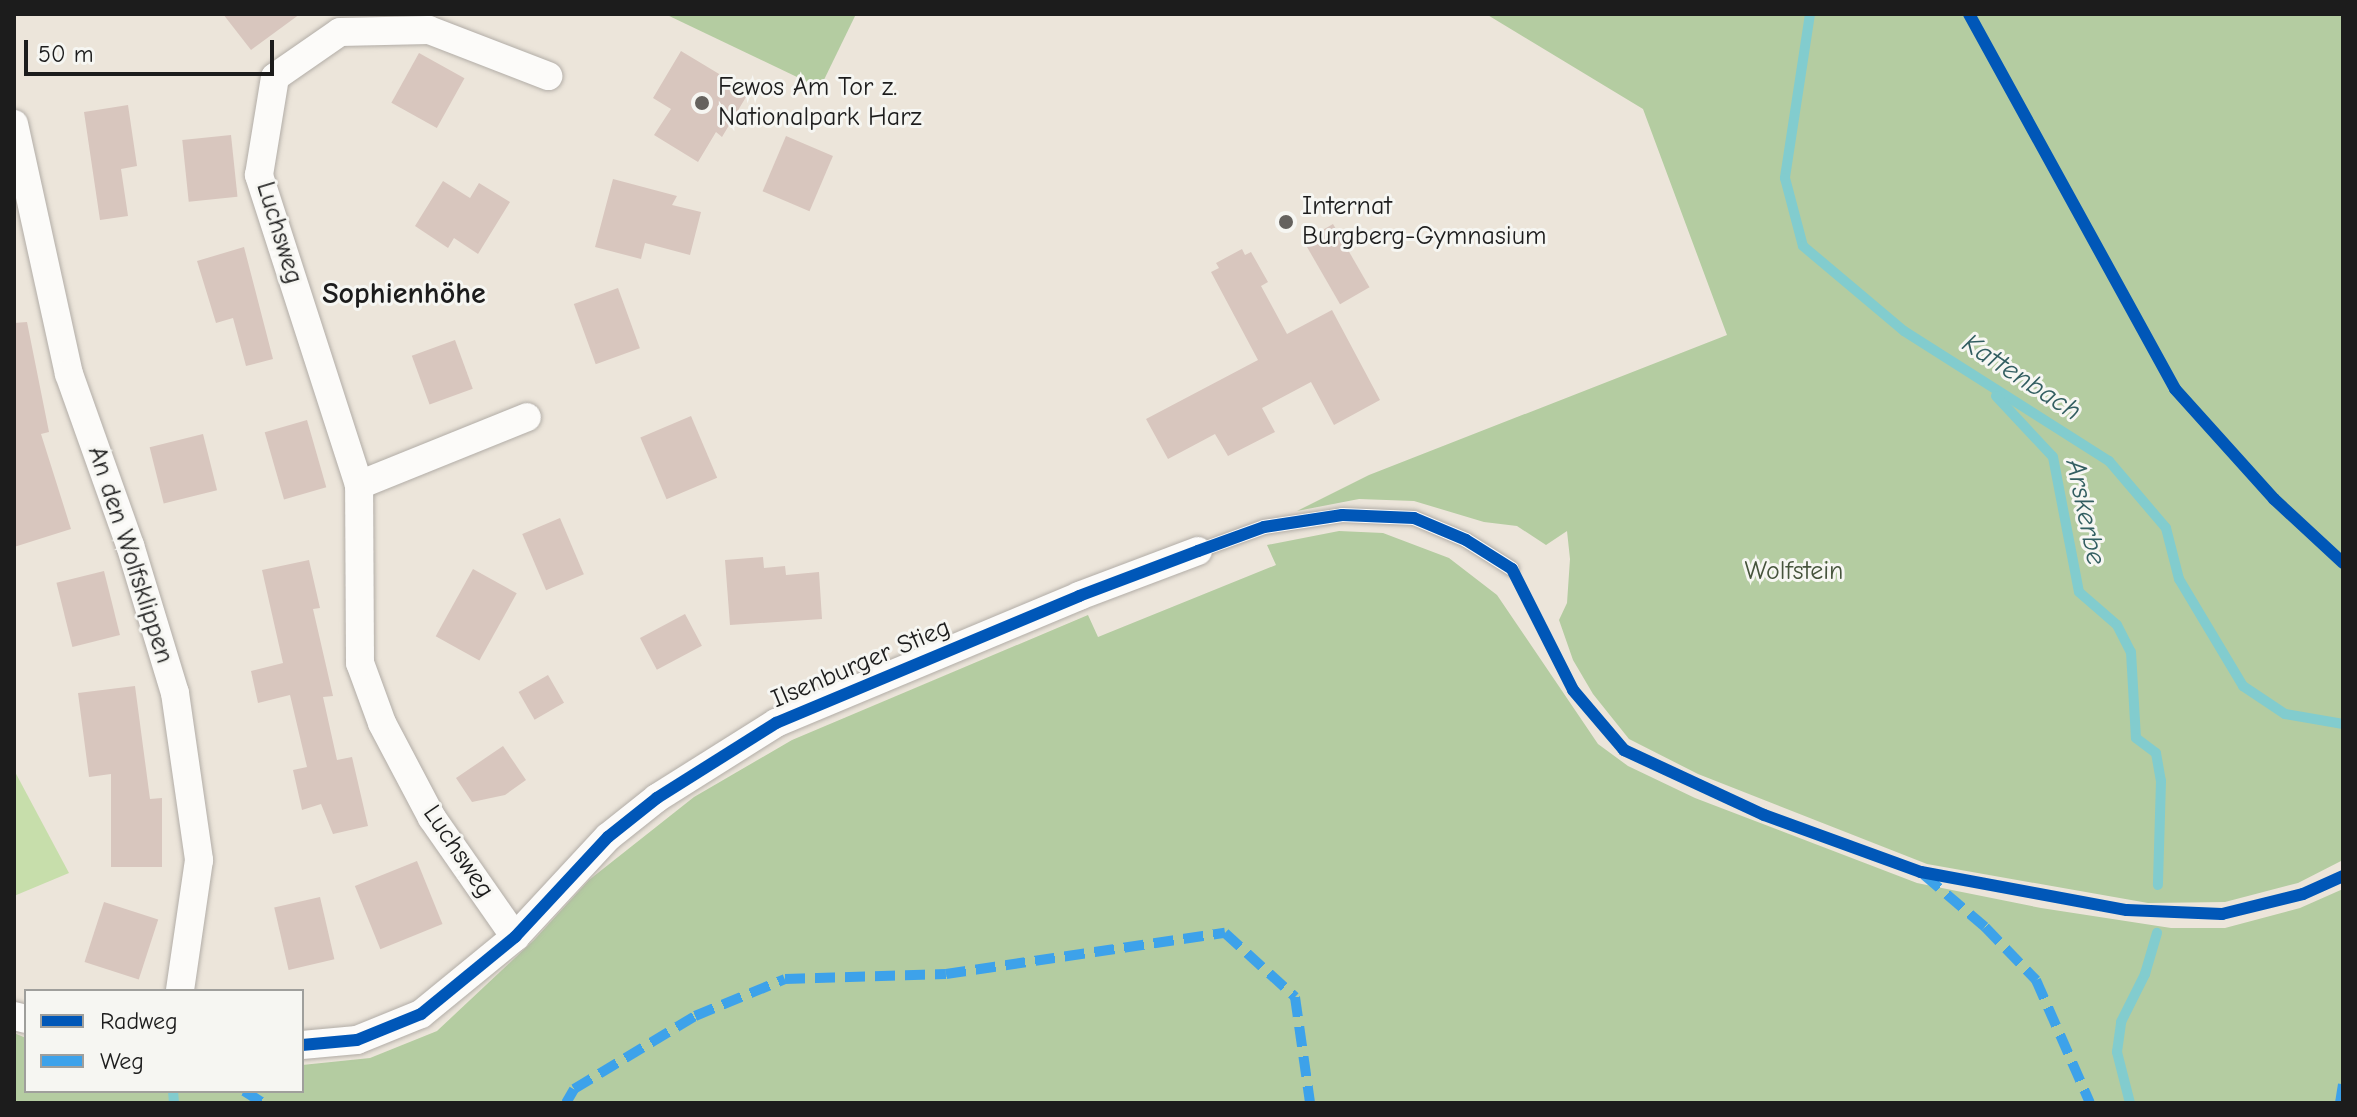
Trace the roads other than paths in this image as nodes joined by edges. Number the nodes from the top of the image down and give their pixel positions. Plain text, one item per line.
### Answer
1 (548, 76) dead end
2 (14, 124) edge
3 (527, 417) dead end
4 (359, 485) junction
5 (1198, 551) joint
6 (1512, 569) dead end
7 (515, 937) junction
8 (180, 989) edge
9 (304, 1045) edge

1 - 4 street, Luchsweg
2 - 8 street, An den Wolfsklippen
3 - 4 street
4 - 7 street, Luchsweg
5 - 6 lane, Ilsenburger Stieg
5 - 7 street, Ilsenburger Stieg
7 - 9 street, Ilsenburger Stieg

